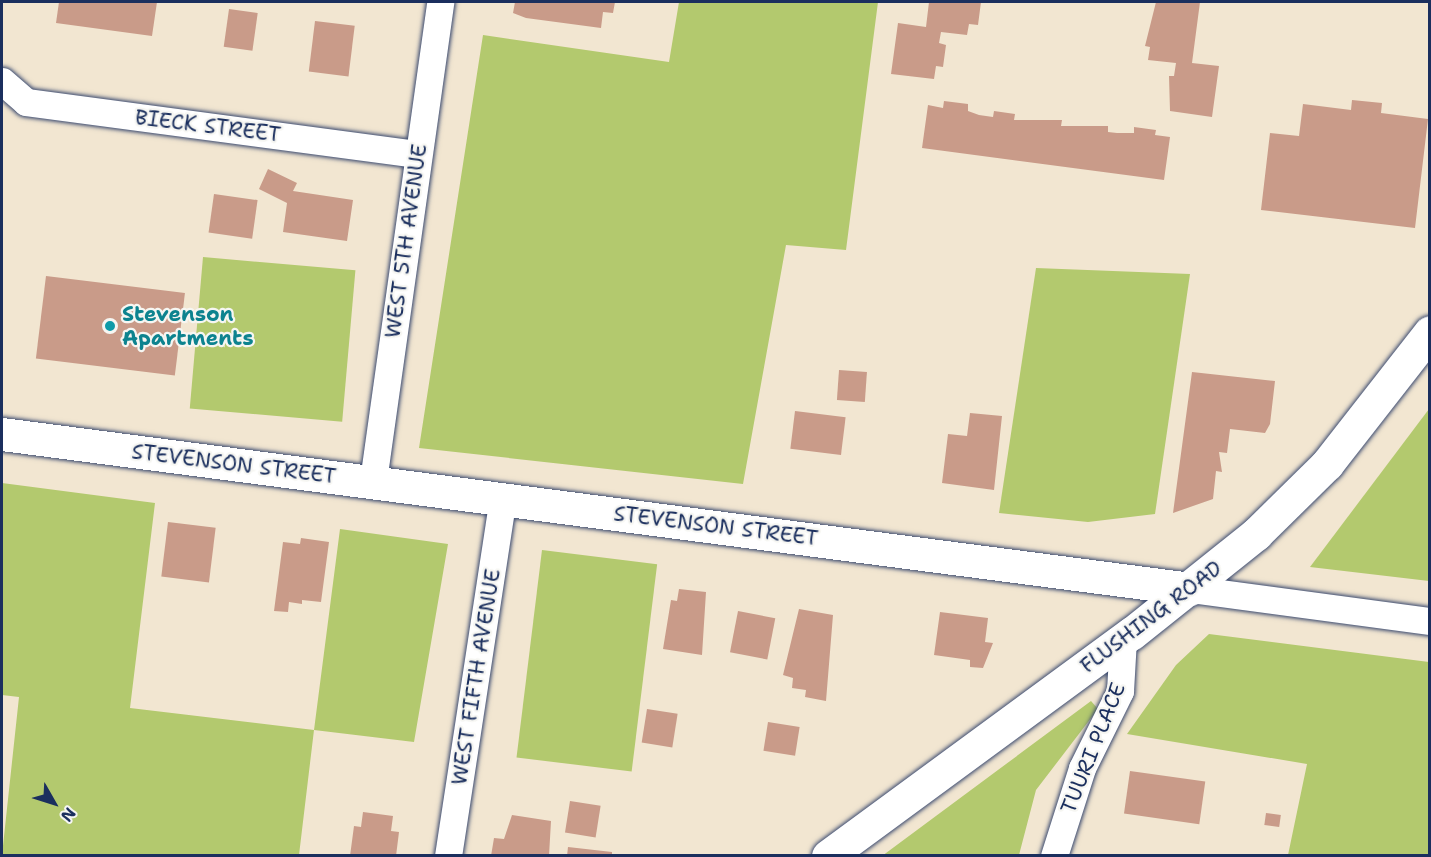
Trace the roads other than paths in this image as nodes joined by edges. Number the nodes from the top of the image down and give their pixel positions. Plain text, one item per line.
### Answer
1 (440, 2) edge
2 (3, 82) edge
3 (418, 154) junction
4 (1430, 332) edge
5 (2, 435) edge
6 (373, 481) junction
7 (503, 498) junction
8 (1190, 589) junction
9 (1430, 621) edge
10 (1123, 639) junction
11 (448, 855) edge
12 (828, 855) edge
13 (1054, 855) edge

1 - 3 street, WEST 5TH AVENUE
2 - 3 street, BIECK STREET
3 - 6 street, WEST 5TH AVENUE
4 - 8 street, FLUSHING ROAD
5 - 6 street, STEVENSON STREET
6 - 7 street, STEVENSON STREET
7 - 8 street, STEVENSON STREET
7 - 11 street, WEST FIFTH AVENUE
8 - 9 street, STEVENSON STREET
8 - 10 street, FLUSHING ROAD
10 - 12 street, FLUSHING ROAD
10 - 13 street, TUURI PLACE

